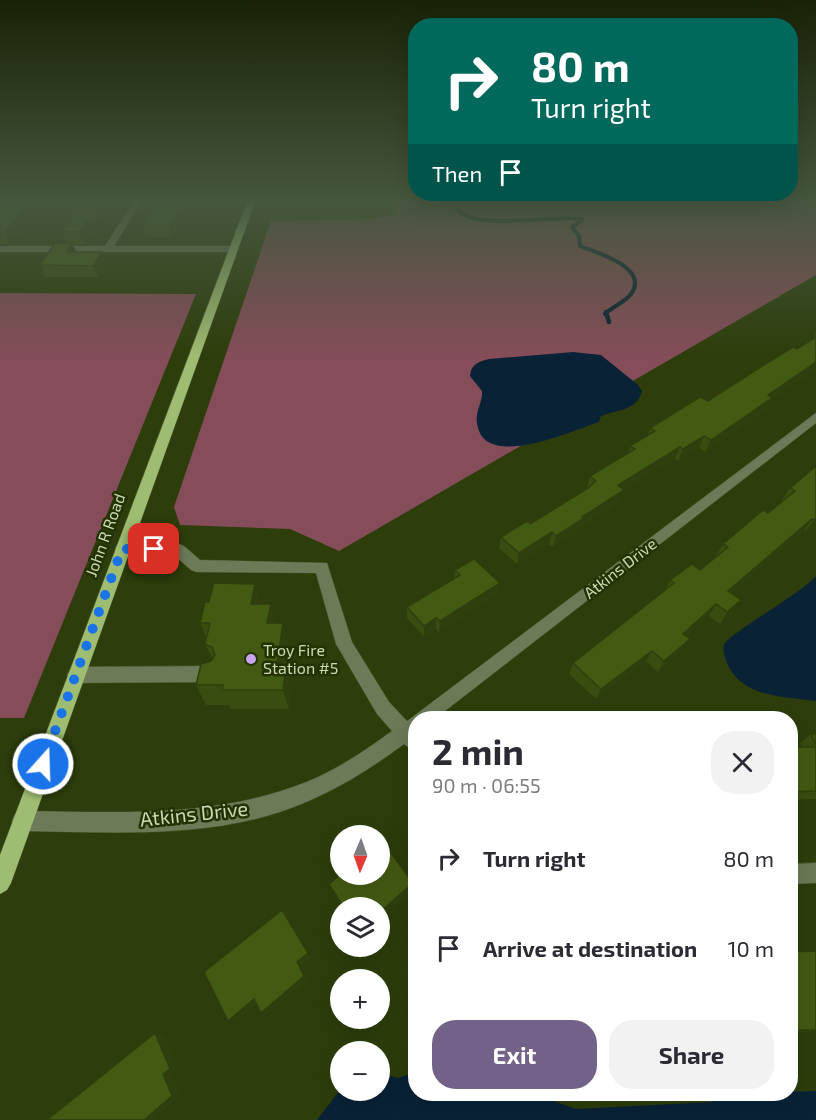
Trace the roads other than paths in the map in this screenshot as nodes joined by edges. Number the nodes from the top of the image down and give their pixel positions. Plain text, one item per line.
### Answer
1 (232, 254) edge
2 (816, 417) edge
3 (122, 549) junction
4 (213, 674) edge
5 (76, 675) junction
6 (432, 711) edge
7 (408, 731) edge
8 (408, 736) edge
9 (22, 821) junction
10 (816, 873) edge
11 (798, 874) edge
12 (0, 883) edge

1 - 3 main road, John R Road
2 - 6 street, Atkins Drive
3 - 5 main road, John R Road
3 - 7 street
4 - 5 street
5 - 9 main road, John R Road
8 - 9 street, Atkins Drive
9 - 12 main road, John R Road
10 - 11 street

